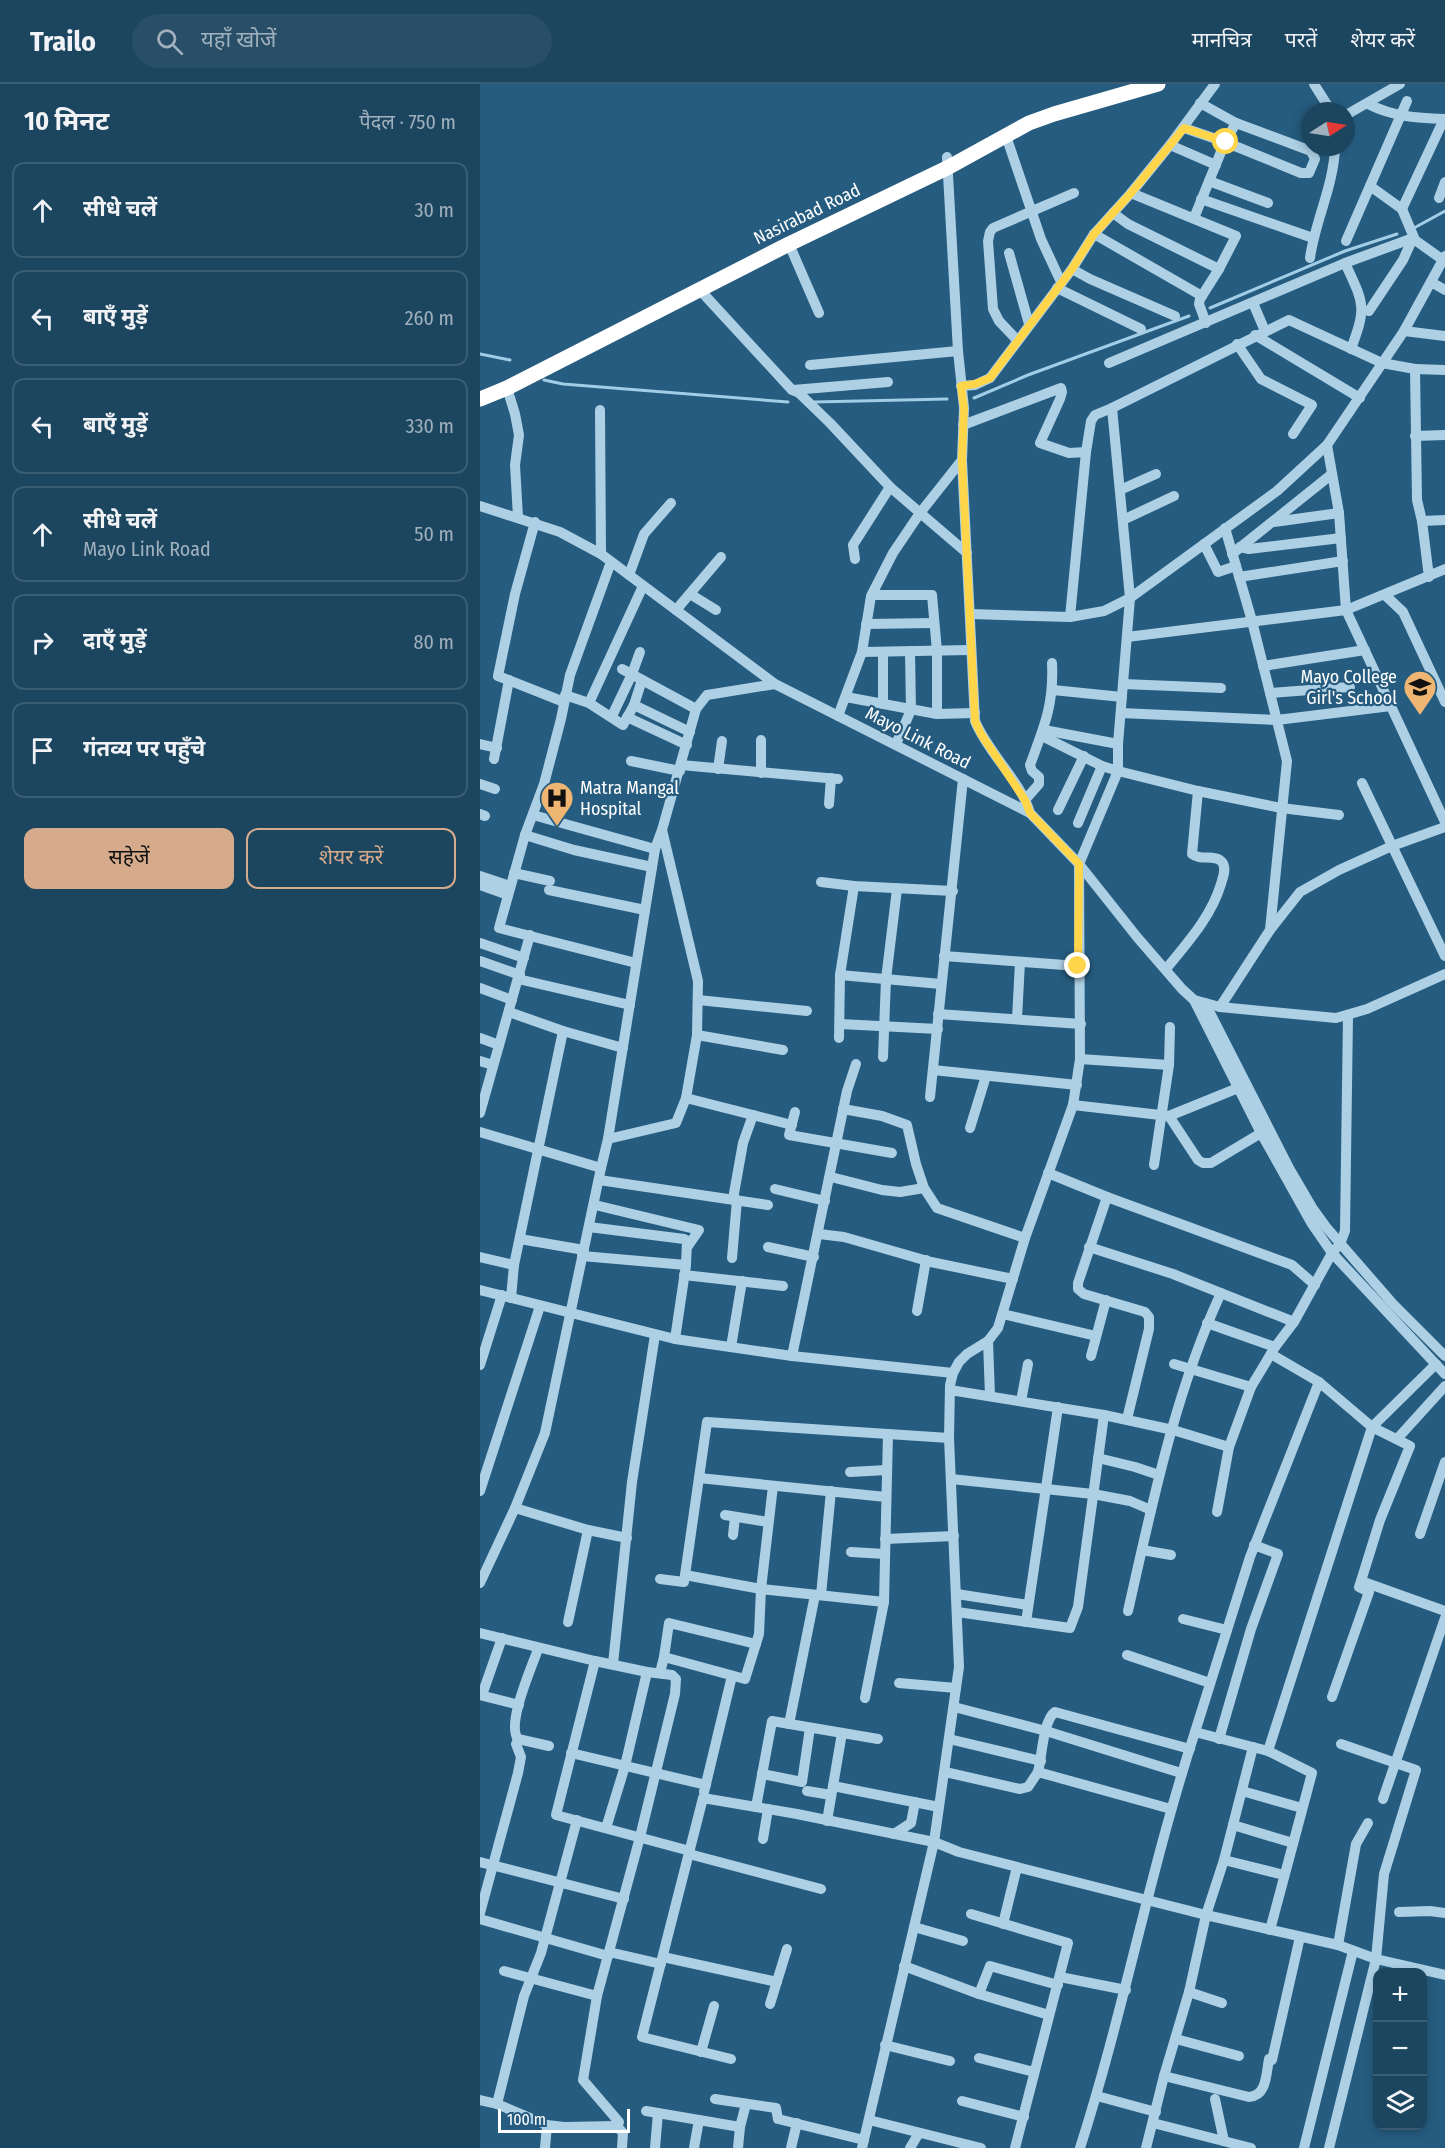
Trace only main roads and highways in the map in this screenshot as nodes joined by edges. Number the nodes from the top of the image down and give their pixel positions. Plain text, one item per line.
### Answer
1 (1139, 84) edge
2 (1158, 84) edge
3 (1053, 110) junction
4 (948, 162) junction
5 (480, 391) edge
6 (480, 399) edge

1 - 3 highway, Nasirabad Road
2 - 3 highway, Nasirabad Road
3 - 4 highway, Nasirabad Road
3 - 4 highway, Nasirabad Road
4 - 5 highway, Nasirabad Road
4 - 6 highway, Nasirabad Road

